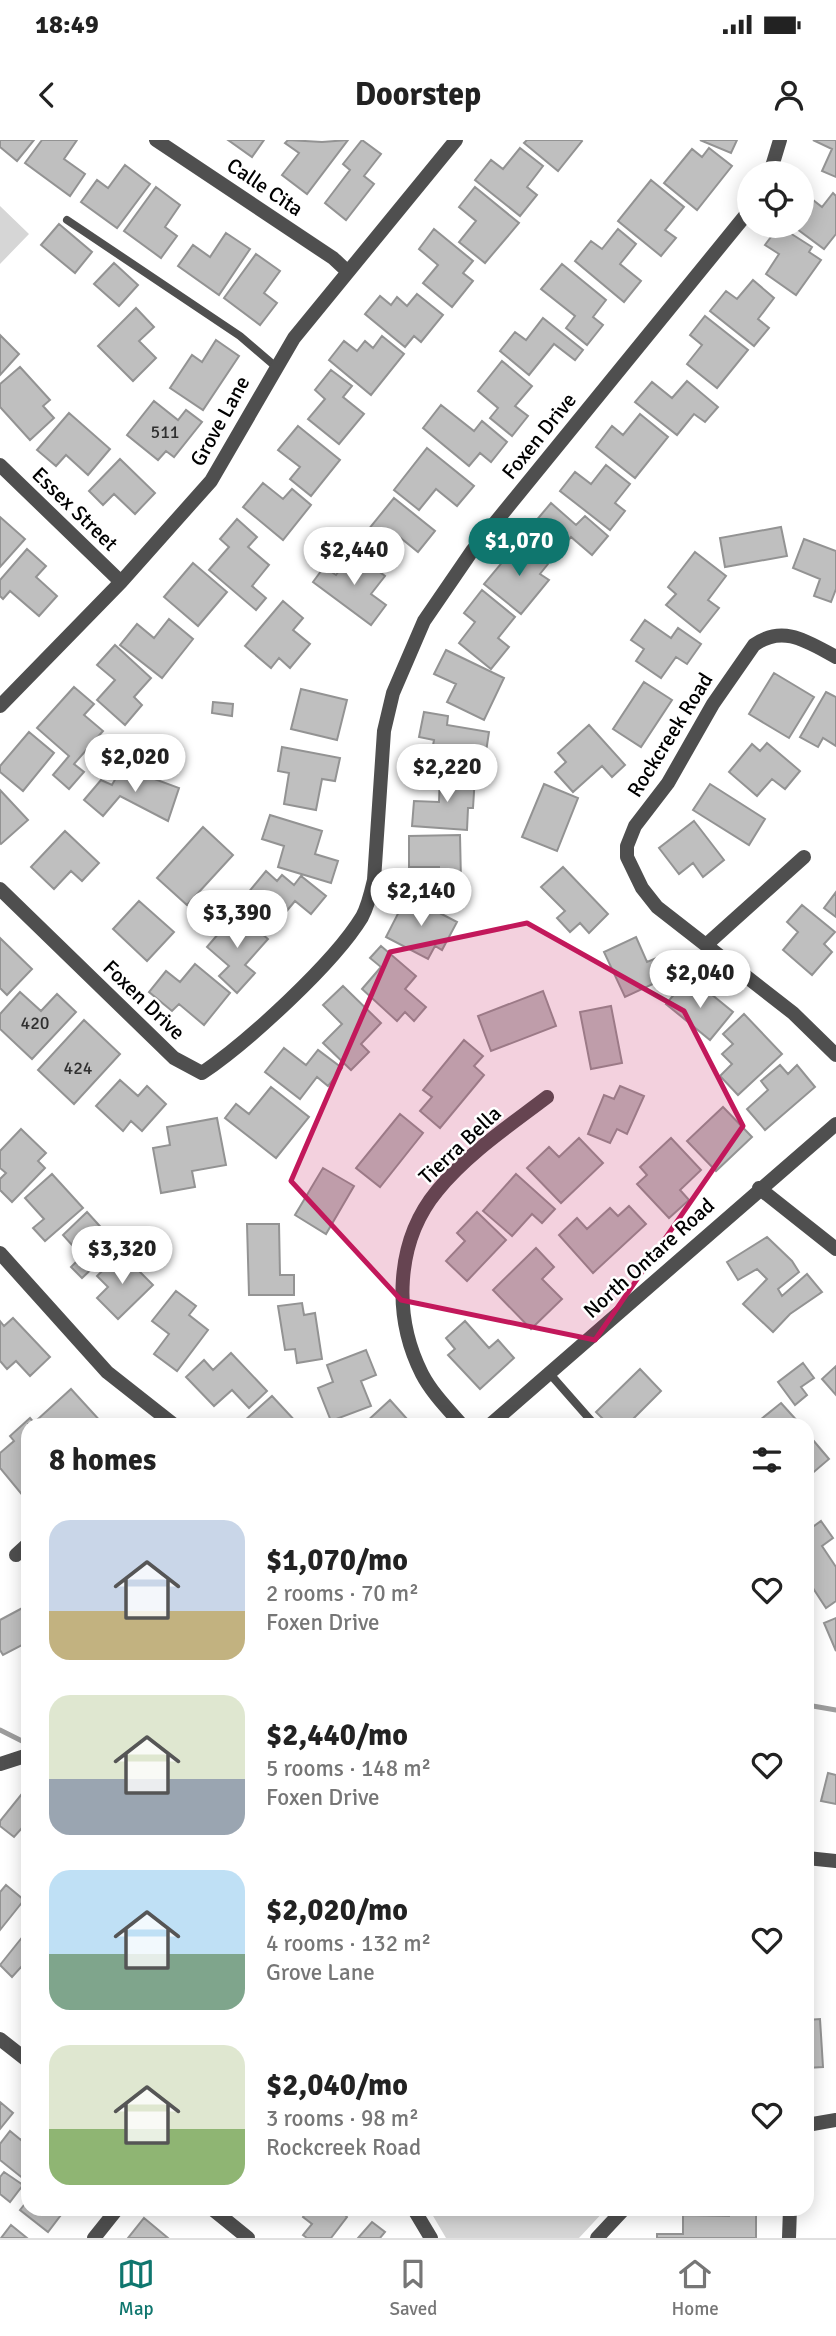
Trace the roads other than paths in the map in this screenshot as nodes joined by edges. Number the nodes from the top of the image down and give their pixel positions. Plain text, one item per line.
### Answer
1 (156, 140) edge
2 (456, 140) edge
3 (780, 140) edge
4 (774, 161) edge
5 (67, 220) dead end
6 (737, 226) edge
7 (348, 272) junction
8 (275, 366) junction
9 (0, 465) edge
10 (121, 582) junction
11 (836, 657) edge
12 (0, 706) edge
13 (804, 857) dead end
14 (0, 889) edge
15 (706, 945) junction
16 (836, 1055) edge
17 (547, 1097) dead end
18 (836, 1124) edge
19 (759, 1188) junction
20 (836, 1249) edge
21 (1, 1257) edge
22 (550, 1374) junction
23 (161, 1418) edge
24 (456, 1418) edge
25 (498, 1418) edge
26 (589, 1418) edge
27 (21, 1550) edge
28 (16, 1555) dead end
29 (21, 1757) edge
30 (0, 1763) edge
31 (814, 1859) edge
32 (836, 1861) edge
33 (0, 2039) edge
34 (21, 2056) edge
35 (836, 2120) edge
36 (814, 2124) edge
37 (112, 2216) edge
38 (221, 2216) edge
39 (418, 2216) edge
40 (618, 2216) edge
41 (790, 2216) edge
42 (94, 2238) edge
43 (248, 2238) edge
44 (432, 2238) edge
45 (597, 2238) edge
46 (789, 2238) edge

1 - 7 street, Calle Cita
2 - 7 street, Grove Lane
3 - 4 street
5 - 8 lane
6 - 14 street, Foxen Drive
7 - 8 street, Grove Lane
8 - 10 street, Grove Lane
9 - 10 street, Essex Street
10 - 12 street, Grove Lane
11 - 15 street, Rockcreek Road
13 - 15 street
15 - 16 street, Rockcreek Road
17 - 24 street, Tierra Bella
18 - 19 street, North Ontare Road
19 - 20 street
19 - 22 street, North Ontare Road
21 - 23 street
22 - 25 street, North Ontare Road
22 - 26 lane
27 - 28 street
29 - 30 street
31 - 32 street
33 - 34 street
35 - 36 street
37 - 42 street
38 - 43 street
39 - 44 street
40 - 45 street
41 - 46 street

